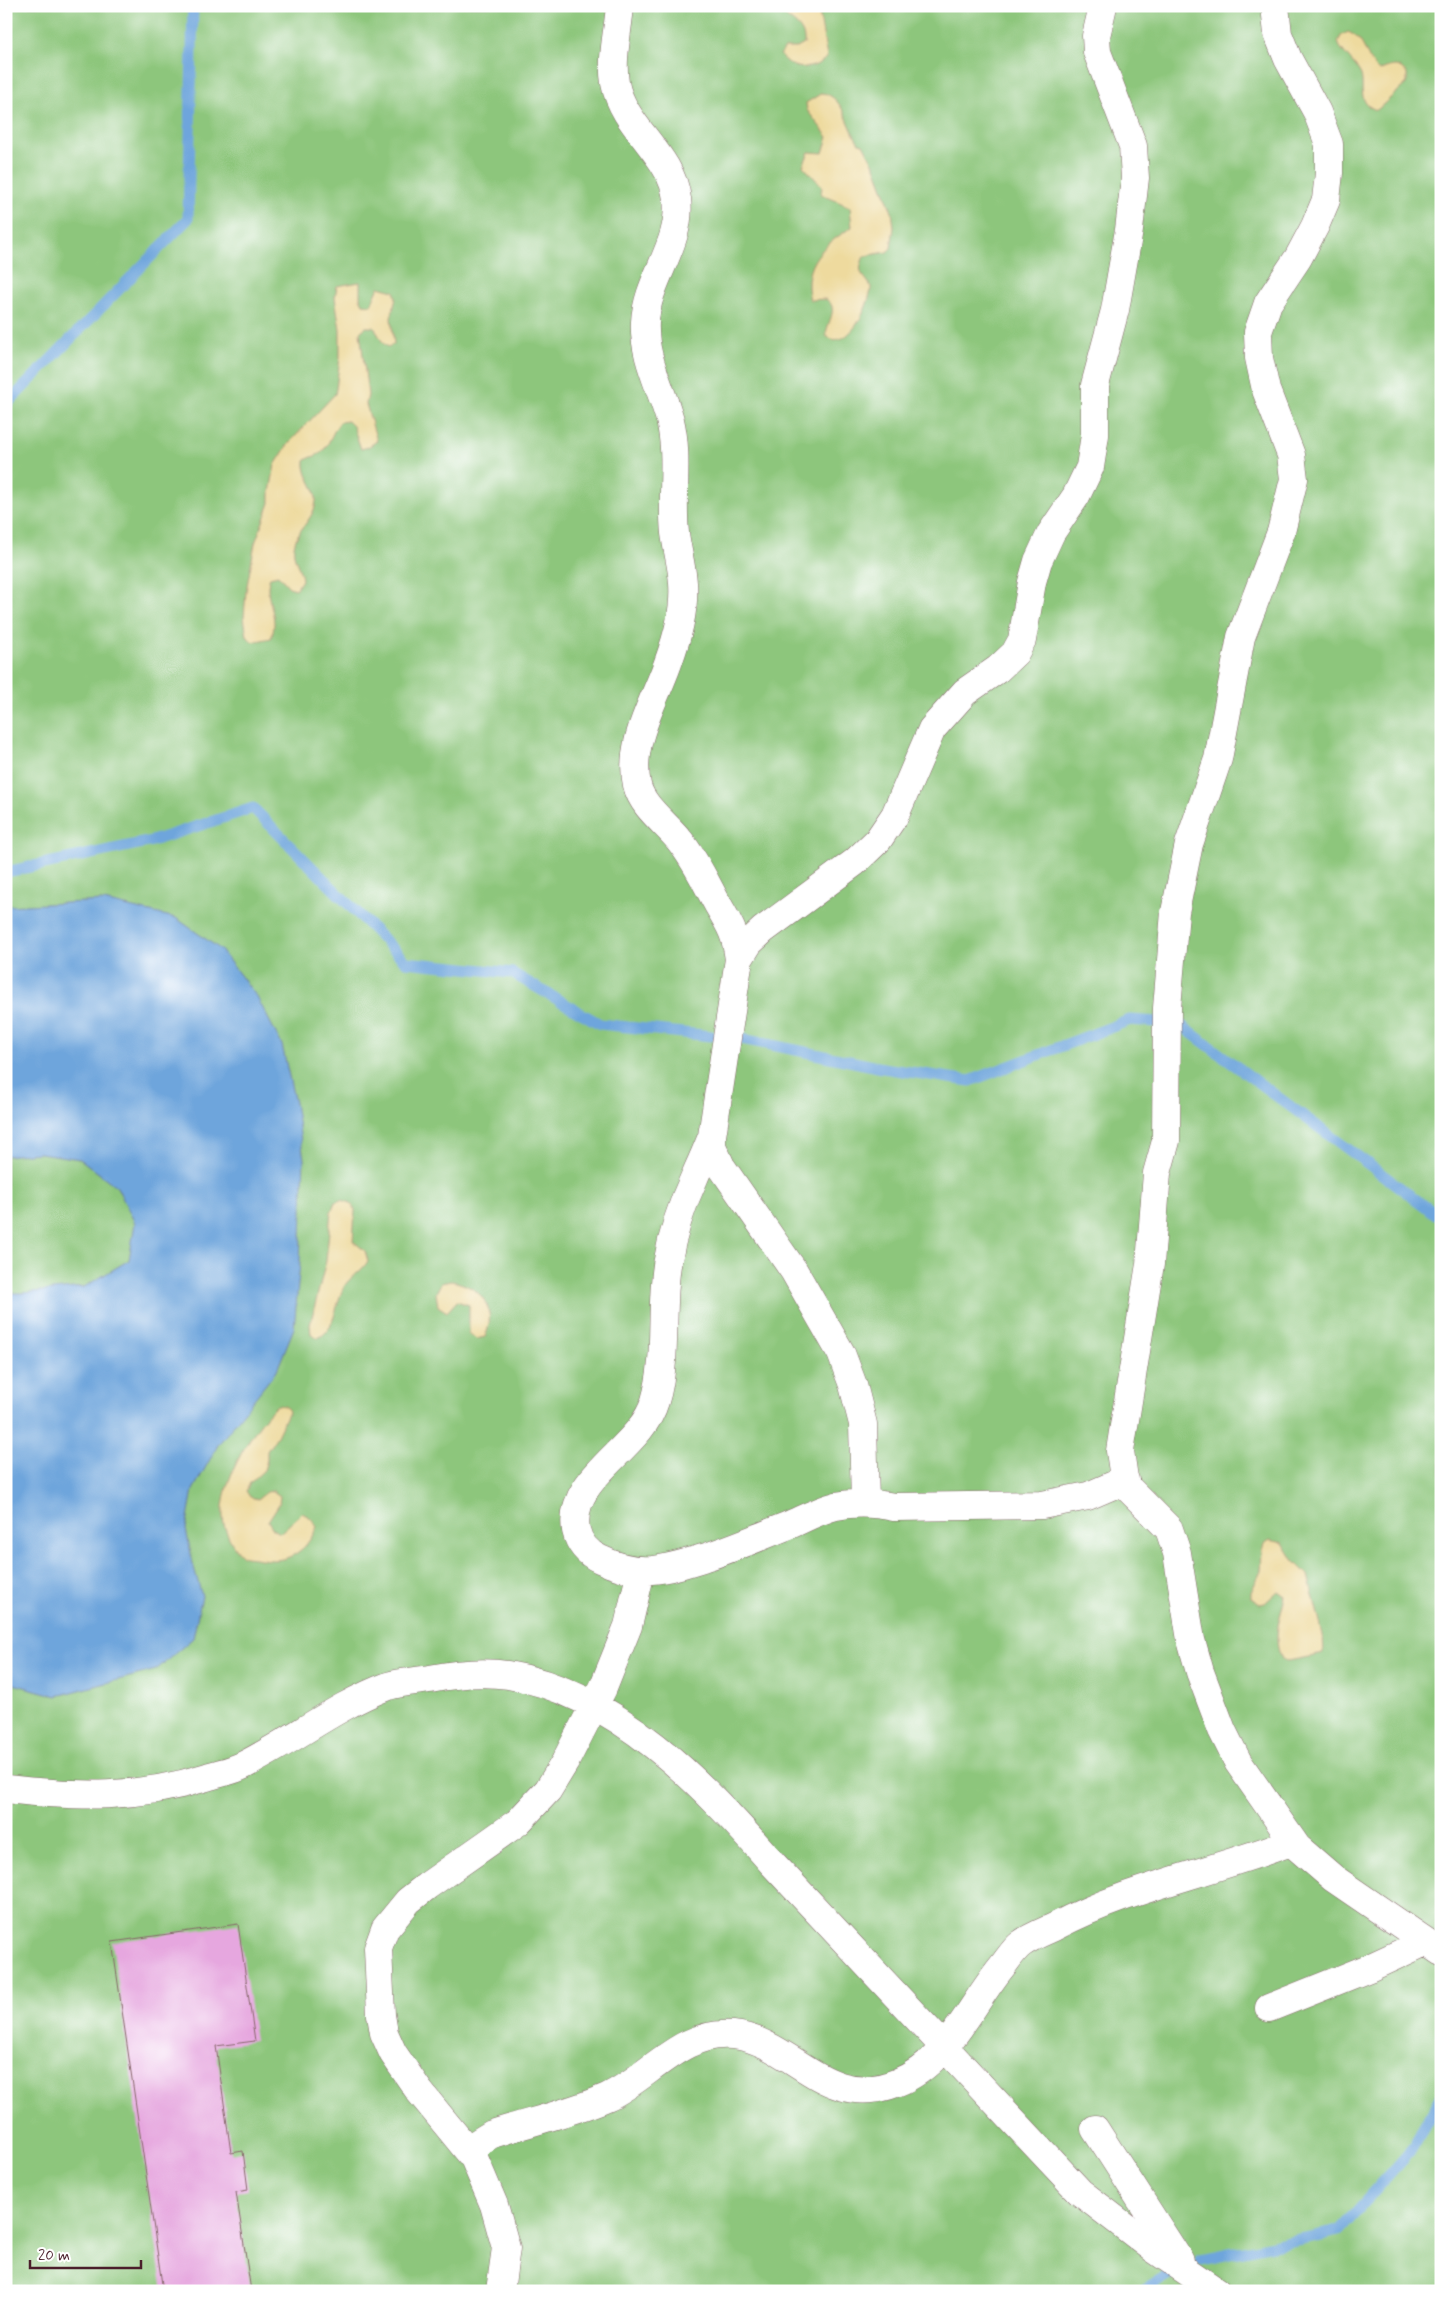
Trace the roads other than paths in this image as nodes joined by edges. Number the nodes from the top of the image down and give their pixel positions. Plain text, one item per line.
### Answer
1 (620, 6) edge
2 (1102, 6) edge
3 (1275, 6) edge
4 (739, 959) junction
5 (712, 1136) junction
6 (1125, 1480) junction
7 (865, 1503) junction
8 (641, 1571) junction
9 (594, 1706) junction
10 (6, 1789) edge
11 (1293, 1840) junction
12 (1433, 1947) edge
13 (1269, 2008) dead end
14 (945, 2048) junction
15 (1095, 2129) dead end
16 (471, 2154) junction
17 (1185, 2268) junction
18 (500, 2291) edge
19 (1216, 2291) edge

1 - 4 lane
2 - 4 lane
3 - 6 lane
4 - 5 lane
5 - 7 lane
5 - 8 lane
6 - 7 lane
6 - 11 lane
7 - 8 lane
8 - 9 lane
9 - 10 lane
9 - 14 lane
9 - 16 lane
11 - 12 lane
11 - 14 lane
12 - 13 lane
14 - 16 lane
14 - 17 lane
15 - 17 lane
16 - 18 lane
17 - 19 lane

